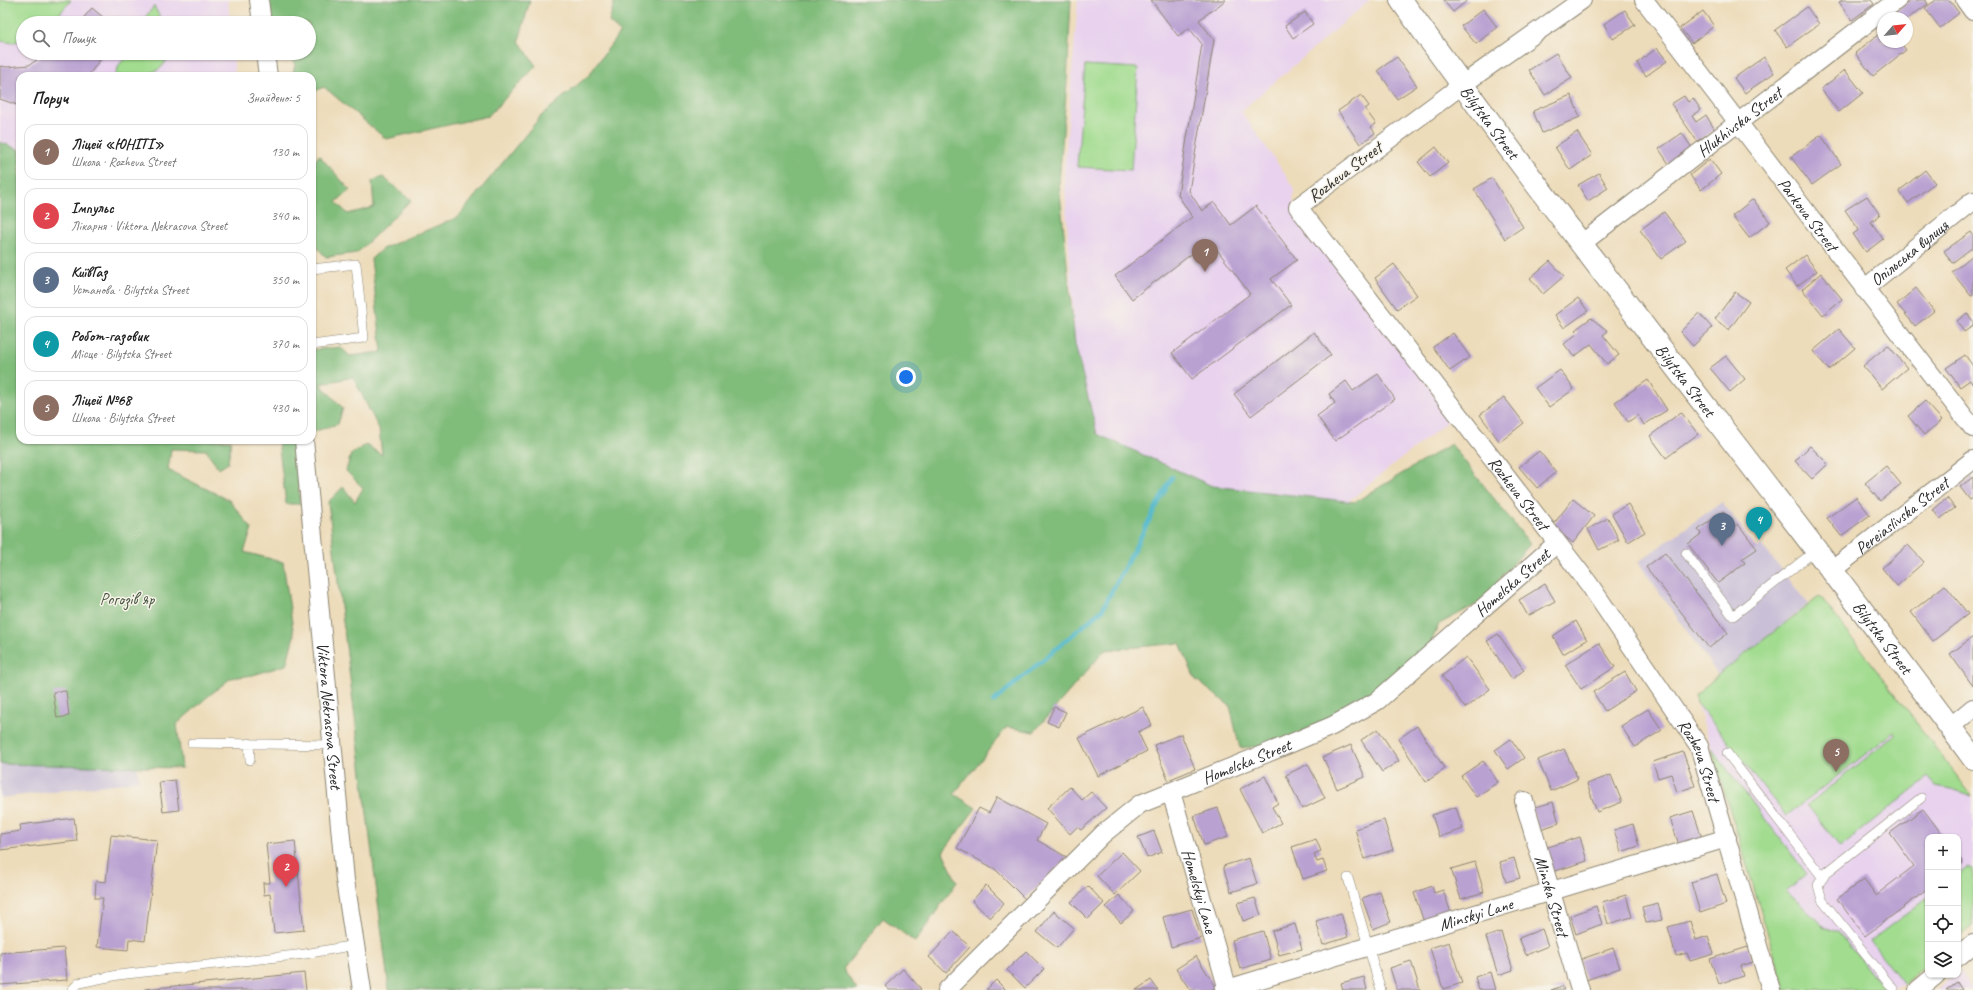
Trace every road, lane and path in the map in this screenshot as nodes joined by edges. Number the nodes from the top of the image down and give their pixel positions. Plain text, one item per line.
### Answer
1 (259, 0) edge
2 (1401, 0) edge
3 (1582, 0) edge
4 (1644, 0) edge
5 (1897, 0) edge
6 (1965, 0) edge
7 (1973, 11) edge
8 (261, 16) edge
9 (266, 60) edge
10 (267, 72) edge
11 (1462, 85) junction
12 (1739, 122) junction
13 (1973, 201) edge
14 (1581, 244) junction
15 (316, 269) edge
16 (1864, 289) junction
17 (316, 344) edge
18 (1973, 428) edge
19 (304, 444) edge
20 (1973, 460) edge
21 (1556, 543) junction
22 (1816, 550) junction
23 (1686, 553) dead end
24 (1831, 571) junction
25 (1973, 708) edge
26 (1950, 727) junction
27 (192, 743) dead end
28 (249, 743) junction
29 (333, 745) junction
30 (1727, 753) dead end
31 (1973, 758) edge
32 (250, 760) dead end
33 (1171, 792) junction
34 (1921, 798) dead end
35 (1524, 801) dead end
36 (1727, 838) junction
37 (1348, 878) dead end
38 (1823, 878) junction
39 (1551, 890) junction
40 (1973, 944) edge
41 (355, 945) junction
42 (1368, 945) junction
43 (1961, 954) edge
44 (1932, 978) edge
45 (1227, 989) edge
46 (72, 990) edge
47 (362, 990) edge
48 (947, 990) edge
49 (1381, 990) edge
50 (1580, 990) edge
51 (1771, 990) edge
52 (1894, 990) edge
53 (1918, 990) edge

1 - 8 street
2 - 11 main road, Bilytska Street
3 - 11 street
4 - 12 street, Parkova Street
5 - 12 street, Hlukhivska Street
6 - 7 street
9 - 10 street
11 - 14 main road, Bilytska Street
11 - 21 street, Rozheva Street
12 - 14 street, Hlukhivska Street
12 - 16 street, Parkova Street
13 - 16 street, Опільська вулиця
14 - 22 main road, Bilytska Street
15 - 17 lane
16 - 18 street, Parkova Street
19 - 29 street, Viktora Nekrasova Street
20 - 24 street, Pereiaslivska Street
21 - 33 street, Homelska Street
21 - 36 street, Rozheva Street
22 - 23 lane
22 - 24 main road, Bilytska Street
24 - 26 main road, Bilytska Street
25 - 26 street
26 - 31 main road, Bilytska Street
27 - 28 lane
28 - 29 lane
28 - 32 lane
29 - 41 street, Viktora Nekrasova Street
30 - 38 lane
33 - 45 street, Homelskyi Lane
33 - 48 street, Homelska Street
34 - 38 lane
35 - 39 street, Minska Street
36 - 39 street, Minskyi Lane
36 - 51 street, Rozheva Street
37 - 42 lane
38 - 52 lane
39 - 42 street, Minskyi Lane
39 - 50 street, Minska Street
40 - 43 street
41 - 46 lane
41 - 47 street, Viktora Nekrasova Street
42 - 45 street, Minskyi Lane
42 - 49 lane
44 - 53 street

